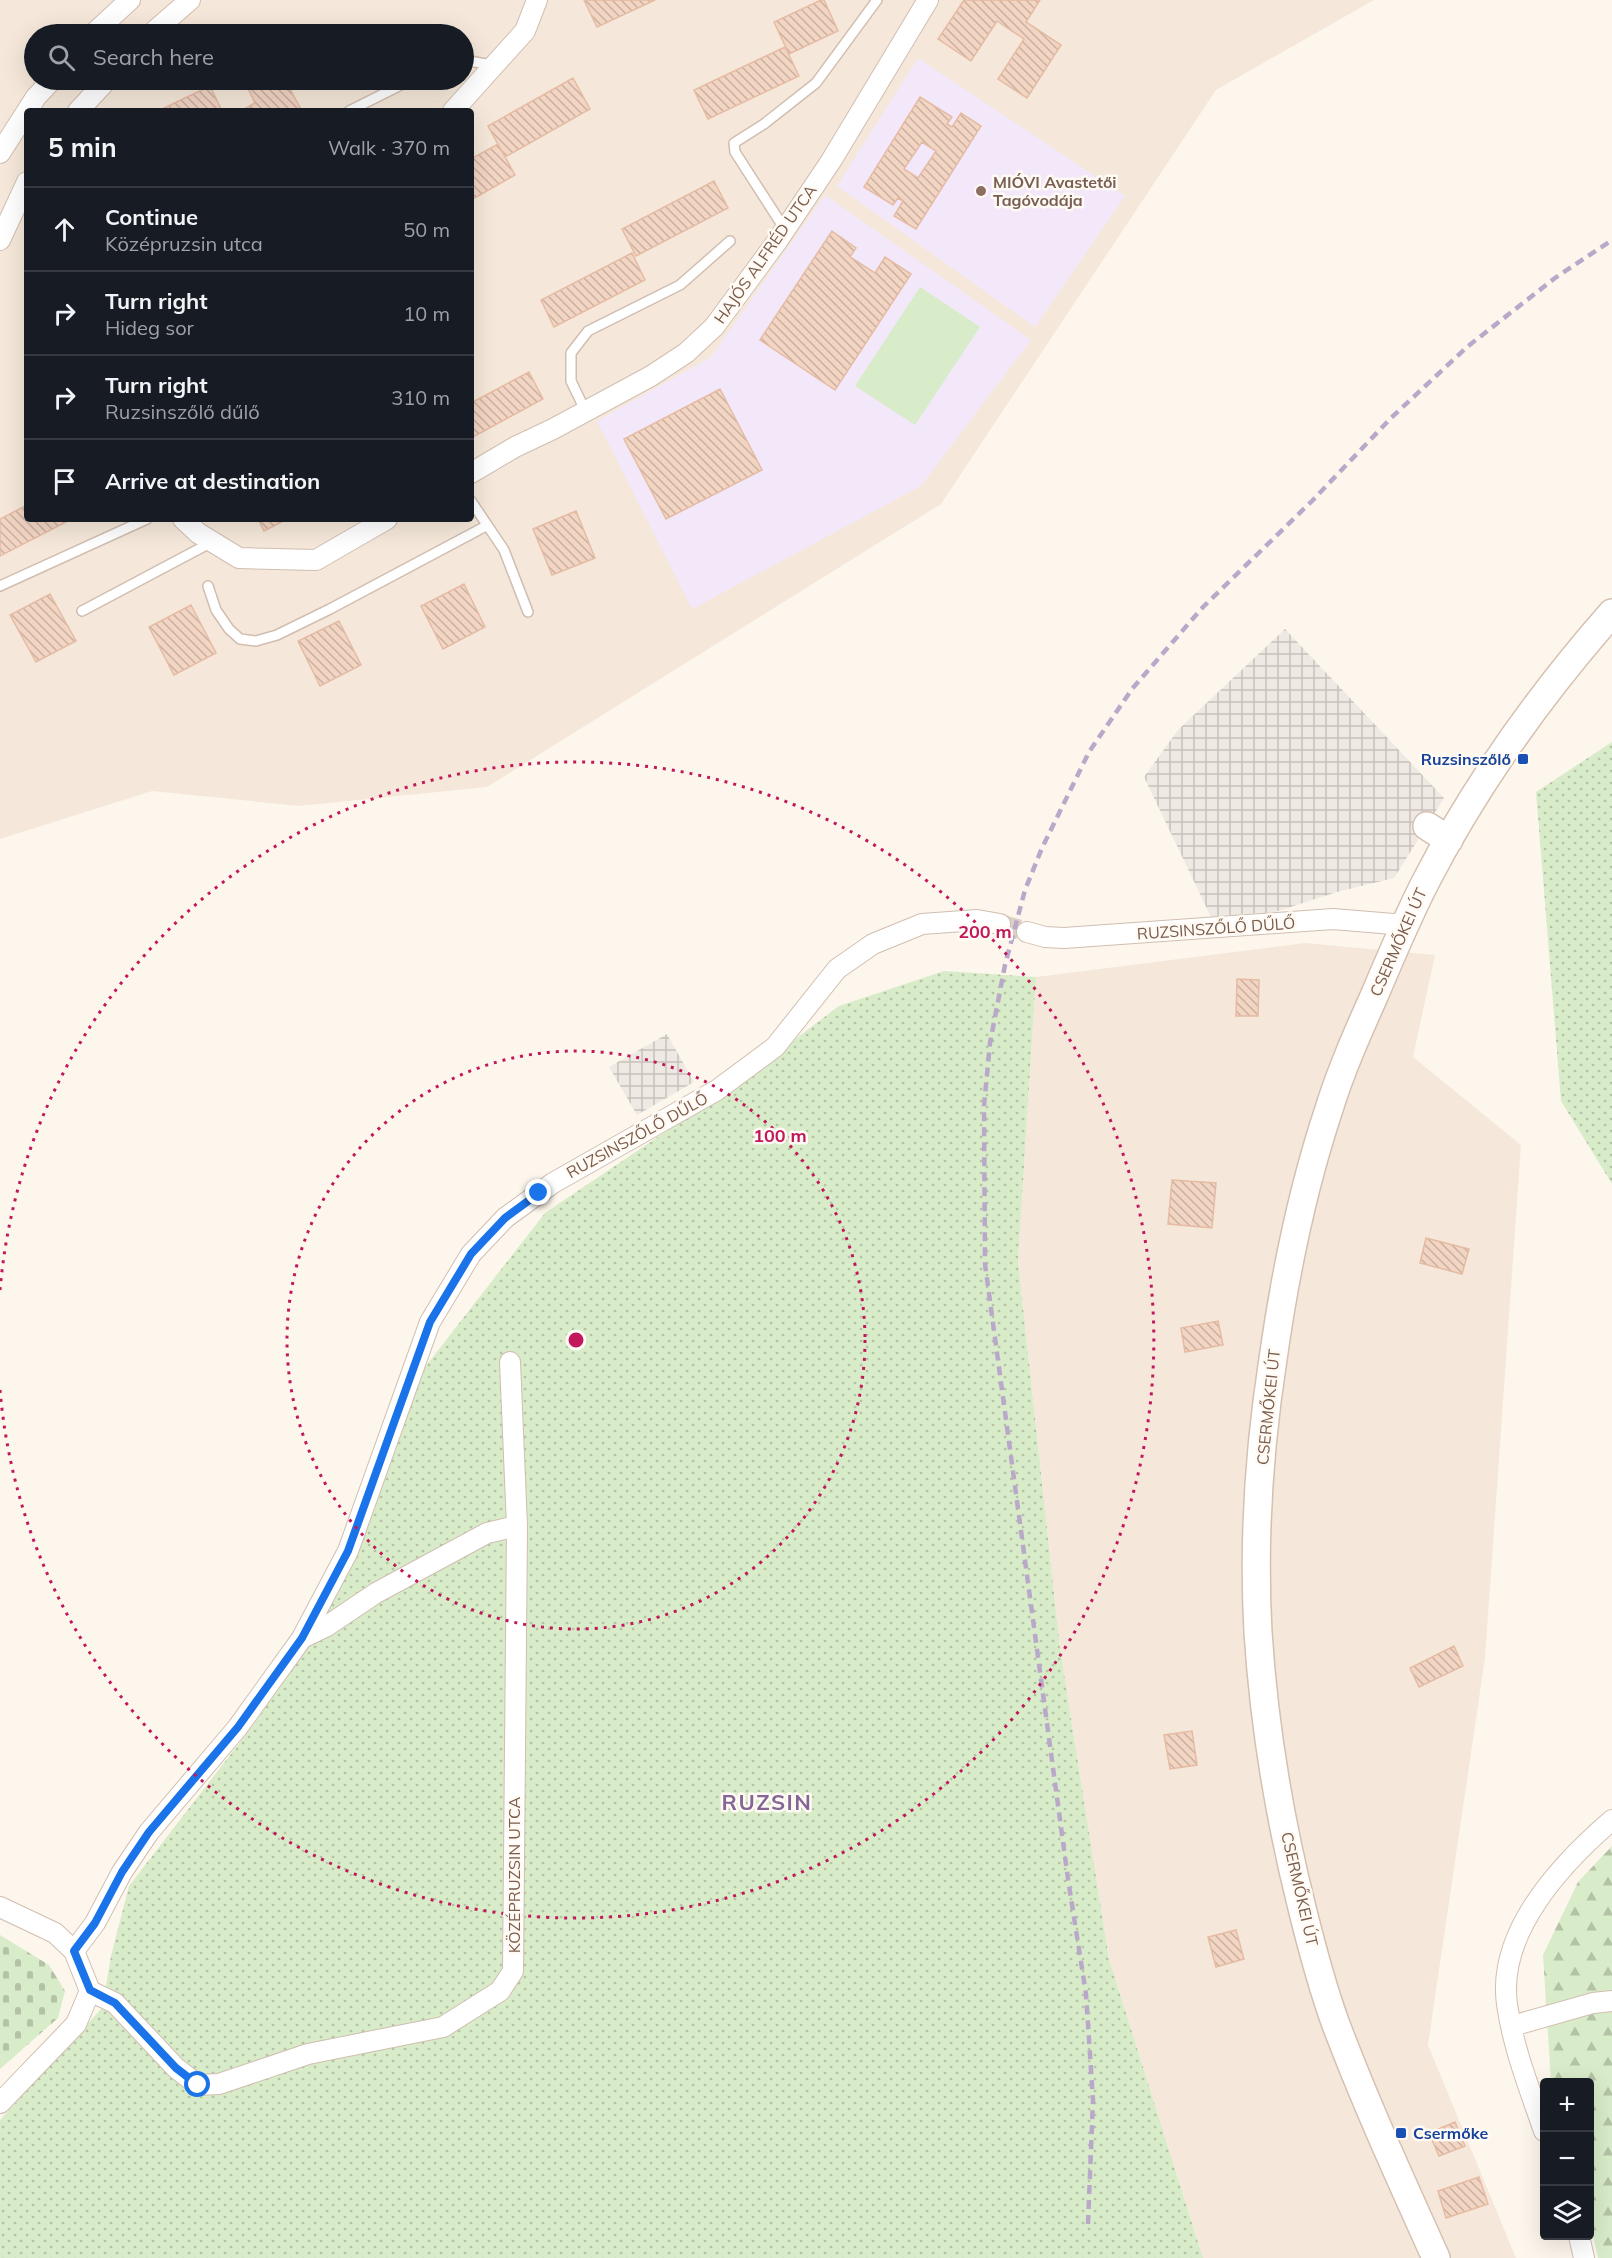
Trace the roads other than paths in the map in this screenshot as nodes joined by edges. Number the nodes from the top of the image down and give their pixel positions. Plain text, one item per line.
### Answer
1 (130, 0) edge
2 (190, 0) edge
3 (537, 0) edge
4 (877, 0) edge
5 (928, 0) edge
6 (104, 24) edge
7 (162, 24) edge
8 (474, 62) edge
9 (492, 70) junction
10 (474, 89) edge
11 (43, 90) edge
12 (98, 90) edge
13 (391, 90) edge
14 (473, 90) edge
15 (29, 108) edge
16 (81, 108) edge
17 (355, 108) edge
18 (456, 108) edge
19 (24, 116) edge
20 (0, 153) edge
21 (24, 188) edge
22 (784, 228) junction
23 (0, 240) edge
24 (730, 241) dead end
25 (585, 410) junction
26 (474, 470) edge
27 (474, 506) edge
28 (140, 522) edge
29 (186, 522) edge
30 (382, 522) edge
31 (486, 526) junction
32 (214, 541) junction
33 (0, 586) edge
34 (208, 586) dead end
35 (82, 611) dead end
36 (528, 612) dead end
37 (1612, 613) edge
38 (1000, 924) tunnel mouth
39 (1405, 925) junction
40 (1028, 932) tunnel mouth
41 (510, 1362) dead end
42 (517, 1526) junction
43 (302, 1638) junction
44 (1612, 1820) edge
45 (0, 1908) edge
46 (74, 1951) junction
47 (90, 1990) junction
48 (1612, 2001) edge
49 (1512, 2026) junction
50 (0, 2103) edge
51 (1540, 2118) edge
52 (1580, 2240) edge
53 (1436, 2258) edge
54 (1584, 2258) edge

1 - 6 street
2 - 7 street
3 - 9 street
4 - 22 lane
5 - 22 street, HAJÓS ALFRÉD UTCA
8 - 9 lane
9 - 10 street
11 - 15 street
12 - 16 street
13 - 17 lane
14 - 18 street
19 - 20 street
21 - 23 street
22 - 25 street, HAJÓS ALFRÉD UTCA
24 - 25 lane
25 - 26 street, HAJÓS ALFRÉD UTCA
27 - 31 lane
28 - 33 lane
29 - 32 street
30 - 32 street
31 - 34 lane
31 - 36 lane
32 - 35 lane
37 - 39 main road, CSERMŐKEI ÚT
38 - 43 street, RUZSINSZŐLŐ DŰLŐ
39 - 40 street, RUZSINSZŐLŐ DŰLŐ
39 - 53 main road, CSERMŐKEI ÚT
41 - 42 street, KÖZÉPRUZSIN UTCA
42 - 43 street
42 - 47 street, KÖZÉPRUZSIN UTCA
43 - 46 street, RUZSINSZŐLŐ DŰLŐ
44 - 49 street
45 - 46 street
46 - 47 street
47 - 50 street
48 - 49 street
49 - 51 street
52 - 54 street

